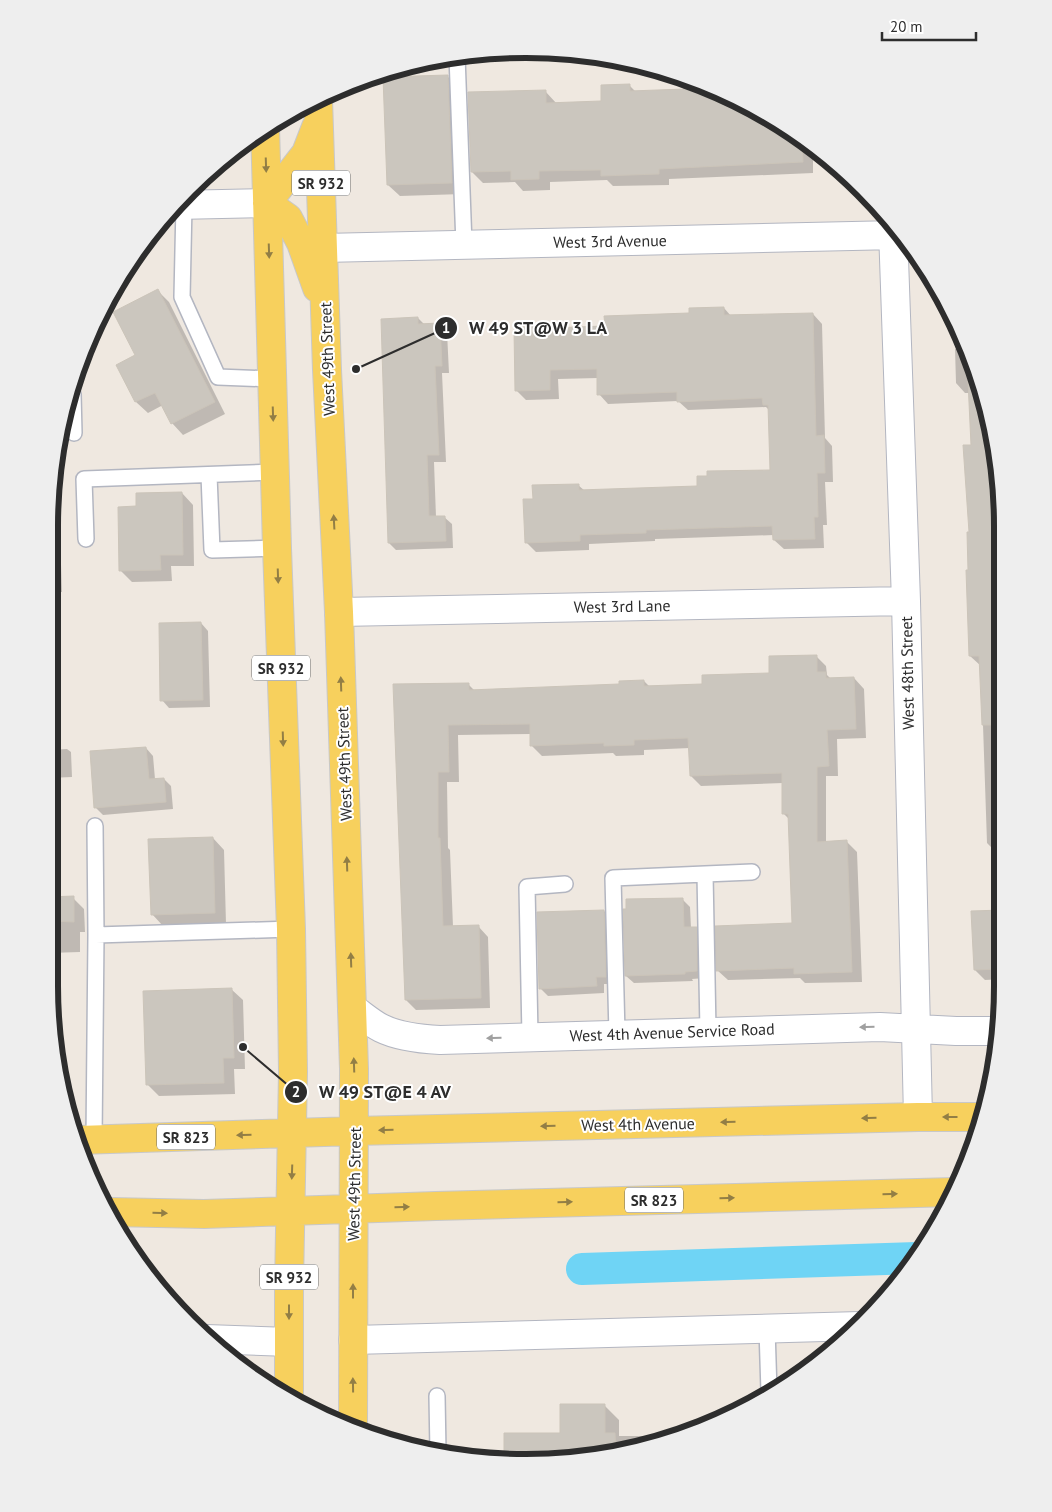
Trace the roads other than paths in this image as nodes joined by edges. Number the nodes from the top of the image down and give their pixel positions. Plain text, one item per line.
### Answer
1 (457, 63) edge
2 (318, 109) edge
3 (265, 137) edge
4 (267, 203) junction
5 (186, 205) edge
6 (180, 211) edge
7 (891, 233) edge
8 (894, 236) edge
9 (464, 245) junction
10 (324, 248) junction
11 (325, 315) junction
12 (272, 379) junction
13 (73, 404) edge
14 (74, 433) dead end
15 (275, 472) junction
16 (209, 475) junction
17 (86, 539) dead end
18 (277, 548) junction
19 (906, 601) junction
20 (339, 612) junction
21 (95, 826) dead end
22 (752, 872) dead end
23 (705, 874) junction
24 (565, 884) dead end
25 (291, 929) junction
26 (96, 935) junction
27 (352, 1008) junction
28 (915, 1029) junction
29 (708, 1031) junction
30 (992, 1031) edge
31 (617, 1034) junction
32 (530, 1036) junction
33 (918, 1117) junction
34 (976, 1117) edge
35 (355, 1131) junction
36 (293, 1133) junction
37 (86, 1140) edge
38 (946, 1192) edge
39 (354, 1209) junction
40 (291, 1211) junction
41 (116, 1212) edge
42 (847, 1326) edge
43 (767, 1328) junction
44 (219, 1339) edge
45 (353, 1340) junction
46 (289, 1342) junction
47 (769, 1387) edge
48 (289, 1390) edge
49 (437, 1396) dead end
50 (353, 1421) edge
51 (438, 1445) edge

1 - 9 lane
2 - 4 main road
2 - 10 main road, West 49th Street / SR 932
3 -> 4 main road, SR 932
4 - 5 street
4 - 11 main road
4 -> 12 main road, SR 932
6 - 12 lane
7 - 9 street, West 3rd Avenue
8 - 19 street, West 48th Street
9 - 10 street, West 3rd Avenue
10 - 11 main road, West 49th Street / SR 932
20 -> 11 main road, West 49th Street / SR 932
12 -> 15 main road, SR 932
13 - 14 lane
15 - 16 lane
15 - 18 main road, SR 932
16 - 17 lane
16 - 18 lane
18 -> 25 main road, SR 932
19 - 20 street, West 3rd Lane
19 - 28 street, West 48th Street
27 -> 20 main road, West 49th Street / SR 932
21 - 26 lane
22 - 23 lane
23 - 29 lane
23 - 31 lane
24 - 32 lane
25 - 26 lane
25 - 36 main road, SR 932
26 - 37 lane
32 -> 27 street, West 4th Avenue Service Road
35 -> 27 main road, West 49th Street / SR 932
28 -> 29 street, West 4th Avenue Service Road
28 - 30 street, West 4th Avenue Service Road
28 - 33 street, West 48th Street
29 - 31 street, West 4th Avenue Service Road
31 - 32 street, West 4th Avenue Service Road
34 -> 33 main road, West 4th Avenue / SR 823
33 -> 35 main road, West 4th Avenue / SR 823
35 - 36 main road, West 4th Avenue / SR 823
35 - 39 main road, West 49th Street / SR 932
36 -> 37 main road, SR 823
36 -> 40 main road, SR 932
39 -> 38 main road, SR 823
39 - 40 main road, SR 823
45 -> 39 main road, West 49th Street / SR 932
41 -> 40 main road, SR 823
40 -> 46 main road, SR 932
42 - 43 street
43 - 45 street
43 - 47 lane
44 - 46 street
50 -> 45 main road, West 49th Street / SR 932
46 - 48 main road, SR 932
49 - 51 lane

